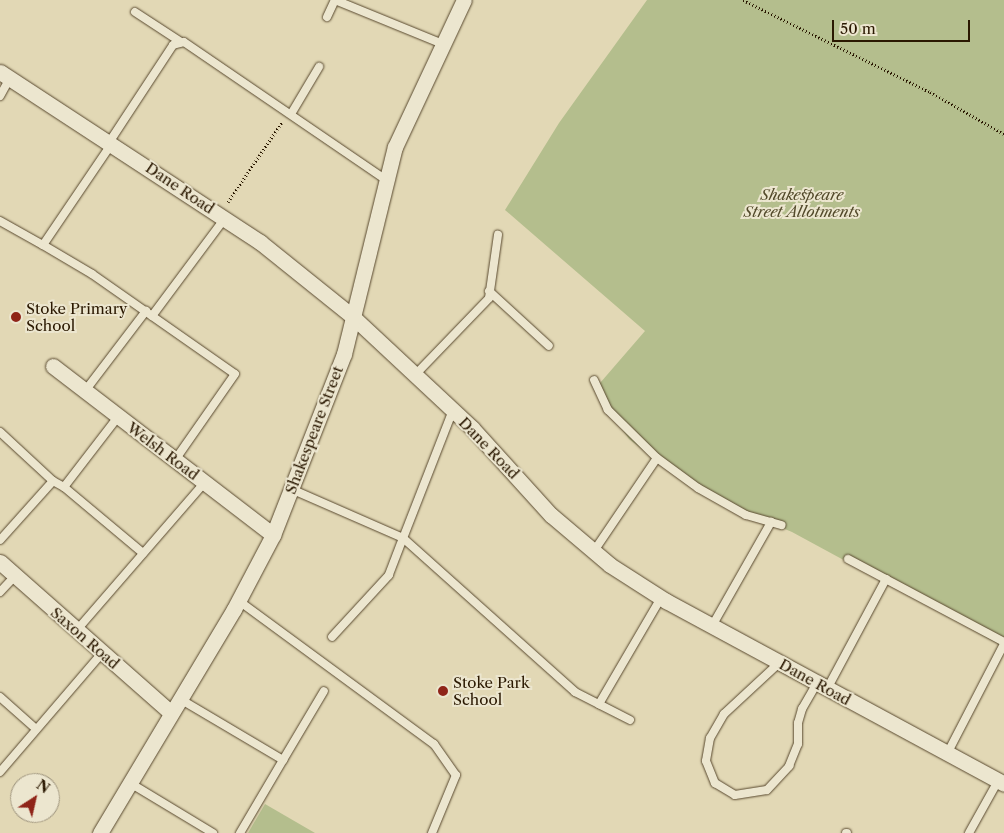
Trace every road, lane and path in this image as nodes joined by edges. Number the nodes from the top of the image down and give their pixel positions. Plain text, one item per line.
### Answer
1 (464, 0) edge
2 (743, 0) edge
3 (135, 12) dead end
4 (327, 17) dead end
5 (181, 42) junction
6 (443, 44) junction
7 (319, 68) dead end
8 (5, 75) edge
9 (0, 96) edge
10 (290, 113) junction
11 (1004, 134) edge
12 (111, 142) junction
13 (386, 179) junction
14 (222, 217) junction
15 (0, 221) edge
16 (498, 236) dead end
17 (43, 245) junction
18 (489, 290) junction
19 (149, 314) junction
20 (352, 316) junction
21 (550, 346) dead end
22 (53, 366) dead end
23 (416, 375) junction
24 (594, 380) dead end
25 (85, 391) junction
26 (453, 410) junction
27 (118, 417) junction
28 (0, 432) edge
29 (657, 458) junction
30 (175, 460) junction
31 (53, 481) junction
32 (204, 482) junction
33 (64, 487) junction
34 (292, 489) junction
35 (771, 522) junction
36 (782, 525) dead end
37 (272, 535) junction
38 (403, 538) junction
39 (0, 540) edge
40 (594, 551) junction
41 (143, 554) junction
42 (848, 559) dead end
43 (0, 562) edge
44 (15, 576) junction
45 (886, 579) junction
46 (0, 592) edge
47 (661, 598) junction
48 (238, 601) junction
49 (712, 626) junction
50 (76, 631) junction
51 (332, 637) dead end
52 (1004, 643) edge
53 (102, 653) junction
54 (780, 663) junction
55 (822, 686) junction
56 (324, 691) dead end
57 (0, 697) edge
58 (180, 699) junction
59 (599, 704) junction
60 (171, 713) junction
61 (630, 720) dead end
62 (36, 730) junction
63 (947, 754) junction
64 (283, 760) junction
65 (0, 772) edge
66 (1001, 782) edge
67 (130, 783) junction
68 (100, 833) edge
69 (213, 833) edge
70 (240, 833) edge
71 (432, 833) edge
72 (969, 833) edge

1 - 6 street, Shakespeare Street
2 - 11 path
3 - 5 lane
4 - 6 lane
5 - 10 lane
5 - 12 lane
6 - 13 street, Shakespeare Street
7 - 10 lane
8 - 9 lane
8 - 12 street, Dane Road
10 - 13 lane
10 - 14 path
12 - 14 street, Dane Road
12 - 17 lane
13 - 20 street, Shakespeare Street
14 - 19 lane
14 - 20 street, Dane Road
15 - 17 lane
16 - 18 lane
17 - 19 lane
18 - 21 lane
18 - 23 lane
19 - 25 lane
19 - 30 lane
20 - 23 street, Dane Road
20 - 34 street, Shakespeare Street
22 - 25 street, Welsh Road
23 - 26 street, Dane Road
24 - 29 lane
25 - 27 street, Welsh Road
26 - 38 lane
26 - 40 street, Dane Road
27 - 30 street, Welsh Road
27 - 33 lane
28 - 31 lane
29 - 35 lane
29 - 40 lane
30 - 32 street, Welsh Road
31 - 33 lane
31 - 39 lane
32 - 37 street, Welsh Road
32 - 41 lane
33 - 41 lane
34 - 37 street, Shakespeare Street
34 - 38 lane
35 - 36 lane
35 - 49 lane
37 - 48 street, Shakespeare Street
38 - 51 lane
38 - 59 lane
40 - 47 street, Dane Road
41 - 50 lane
42 - 45 lane
43 - 44 street, Saxon Road
44 - 46 lane
44 - 50 street, Saxon Road
45 - 52 lane
45 - 55 lane
47 - 49 street, Dane Road
47 - 59 lane
48 - 58 street, Shakespeare Street
48 - 71 lane
49 - 54 street, Dane Road
50 - 53 street, Saxon Road
52 - 63 lane
53 - 60 street, Saxon Road
53 - 62 lane
54 - 55 street, Dane Road
54 - 55 lane
55 - 63 street, Dane Road
56 - 64 lane
57 - 62 lane
58 - 60 street, Shakespeare Street
58 - 64 lane
59 - 61 lane
60 - 67 street, Shakespeare Street
62 - 65 lane
63 - 66 street, Dane Road
64 - 70 lane
66 - 72 lane
67 - 68 street, Shakespeare Street
67 - 69 lane

